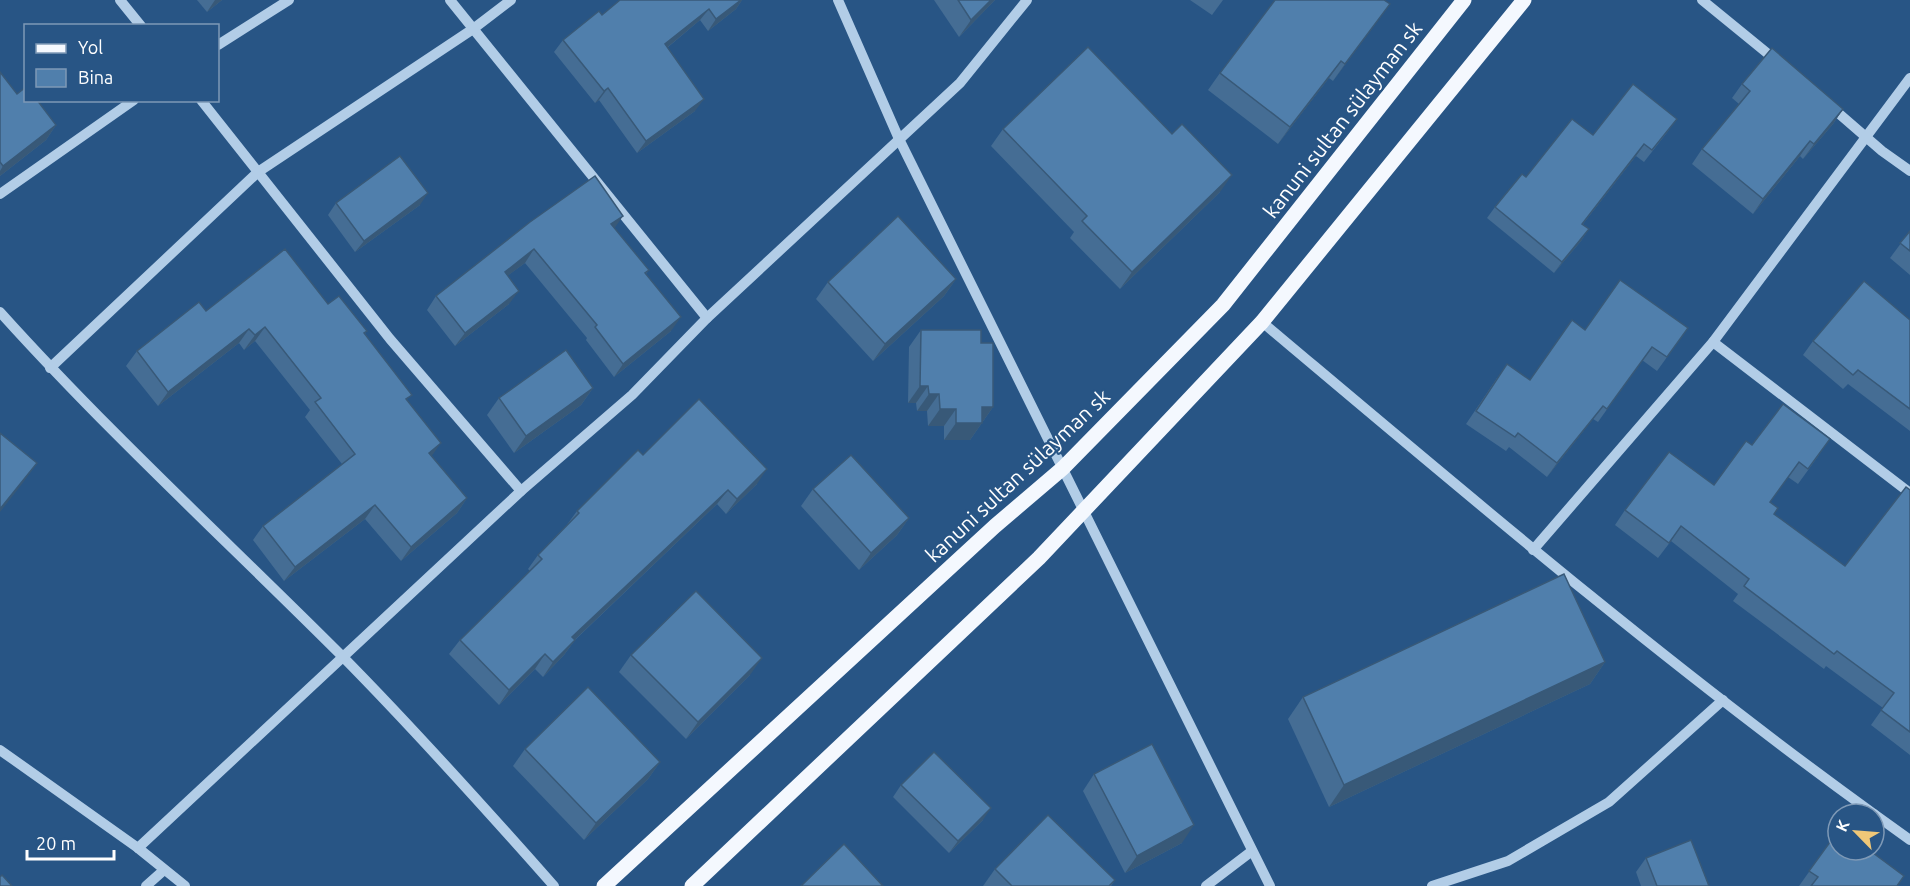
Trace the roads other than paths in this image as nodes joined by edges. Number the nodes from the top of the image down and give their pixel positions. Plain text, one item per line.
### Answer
1 (120, 0) edge
2 (289, 0) edge
3 (450, 0) edge
4 (511, 0) edge
5 (838, 0) edge
6 (1027, 0) edge
7 (1464, 0) edge
8 (1524, 0) edge
9 (1702, 0) edge
10 (139, 24) edge
11 (473, 28) junction
12 (219, 44) edge
13 (1785, 68) edge
14 (1910, 78) edge
15 (1821, 98) edge
16 (131, 102) edge
17 (203, 102) edge
18 (1867, 135) junction
19 (899, 139) junction
20 (1910, 171) edge
21 (258, 172) junction
22 (0, 194) edge
23 (0, 312) edge
24 (707, 318) junction
25 (1262, 322) junction
26 (1713, 342) junction
27 (51, 368) junction
28 (1063, 468) junction
29 (521, 491) junction
30 (1910, 493) edge
31 (1085, 511) junction
32 (1533, 550) junction
33 (343, 658) junction
34 (1723, 700) junction
35 (0, 750) edge
36 (1857, 802) edge
37 (1886, 823) edge
38 (1910, 840) edge
39 (138, 848) junction
40 (1252, 851) junction
41 (164, 870) junction
42 (146, 886) edge
43 (184, 886) edge
44 (554, 886) edge
45 (604, 886) edge
46 (692, 886) edge
47 (1206, 886) edge
48 (1270, 886) edge
49 (1432, 886) edge

1 - 10 street
2 - 12 street
3 - 11 street
4 - 11 street
5 - 19 street
6 - 19 street
7 - 28 main road, kanuni sultan sülayman sk
8 - 25 main road
9 - 13 street
11 - 21 street
11 - 24 street
14 - 18 street
15 - 18 street
16 - 22 street
17 - 21 street
18 - 20 street
18 - 26 street
19 - 24 street
19 - 28 street
21 - 27 street
21 - 29 street
23 - 27 street
24 - 29 street
25 - 31 main road
25 - 32 street
26 - 30 street
26 - 32 street
27 - 33 street
28 - 31 street
28 - 45 main road, kanuni sultan sülayman sk
29 - 33 street
31 - 40 street
31 - 46 main road
32 - 34 street
33 - 39 street
33 - 44 street
34 - 36 street
34 - 49 street
35 - 39 street
37 - 38 street
39 - 41 street
40 - 47 street
40 - 48 street
41 - 42 street
41 - 43 street

